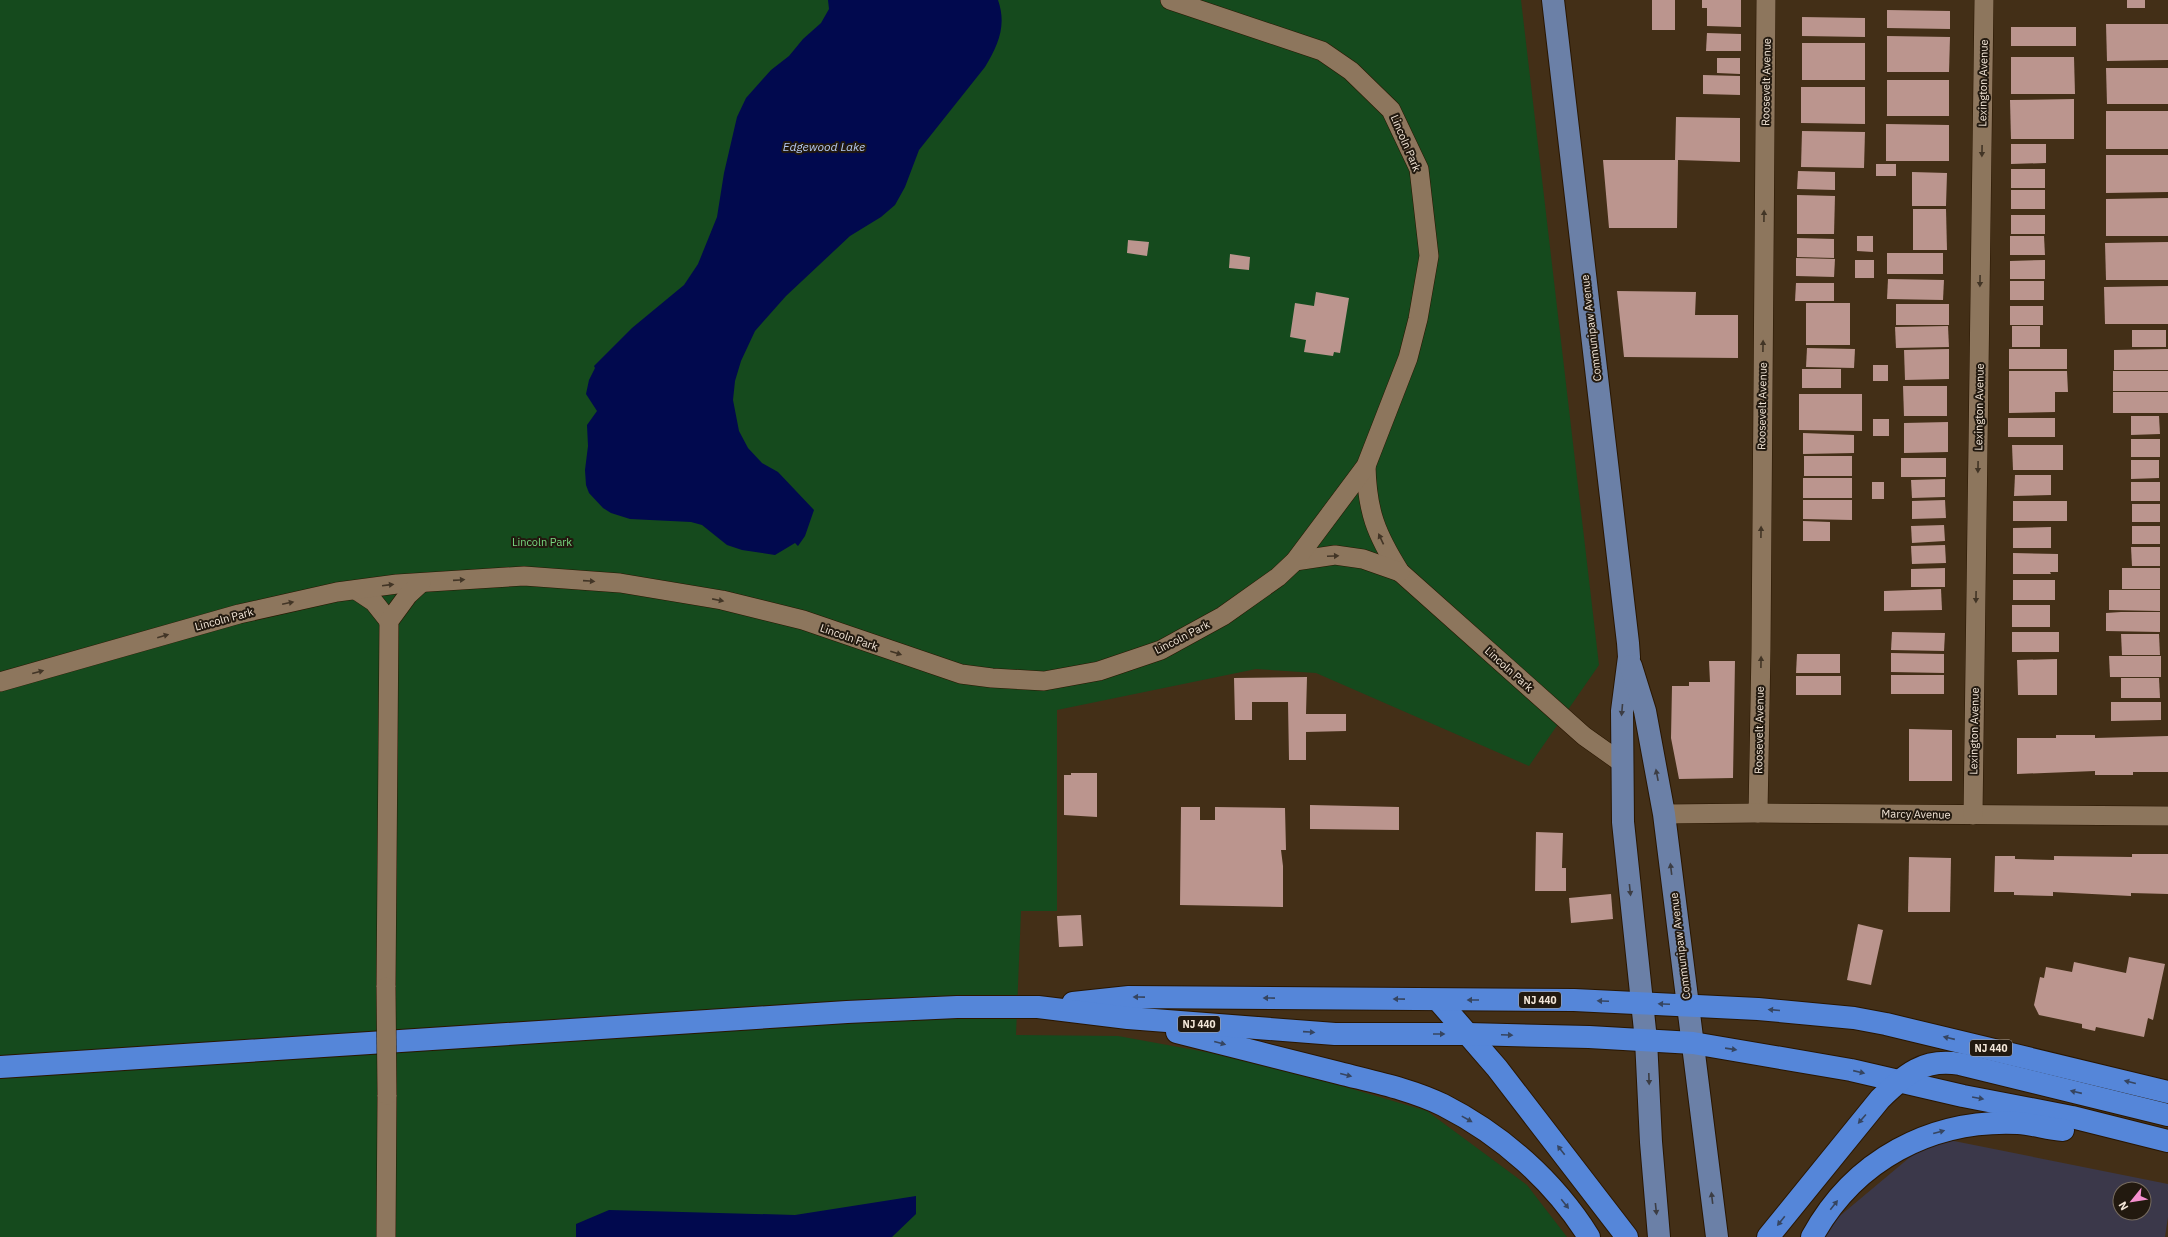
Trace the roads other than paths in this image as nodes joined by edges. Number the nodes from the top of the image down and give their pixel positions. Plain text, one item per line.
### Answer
1 (1170, 0) edge
2 (1553, 0) edge
3 (1766, 0) edge
4 (1984, 0) edge
5 (1366, 466) junction
6 (1295, 561) junction
7 (1400, 572) junction
8 (420, 583) junction
9 (356, 590) junction
10 (389, 621) junction
11 (1629, 657) junction
12 (0, 682) edge
13 (1622, 763) junction
14 (1758, 812) junction
15 (1664, 814) junction
16 (1973, 814) junction
17 (2168, 816) edge
18 (1438, 1000) junction
19 (1642, 1002) junction
20 (1687, 1004) junction
21 (1038, 1007) junction
22 (1128, 1018) junction
23 (1468, 1034) junction
24 (1646, 1040) junction
25 (1693, 1043) junction
26 (0, 1067) edge
27 (1899, 1081) junction
28 (2168, 1092) edge
29 (2168, 1114) edge
30 (2142, 1135) junction
31 (2168, 1141) edge
32 (386, 1237) edge
33 (1590, 1237) edge
34 (1627, 1237) edge
35 (1658, 1237) edge
36 (1717, 1237) edge
37 (1768, 1237) edge
38 (1812, 1237) edge

1 - 5 street, Lincoln Park
2 - 11 main road, Communipaw Avenue
14 -> 3 street, Roosevelt Avenue
4 -> 16 street, Lexington Avenue
5 - 6 street, Lincoln Park
7 -> 5 street, Lincoln Park
6 -> 7 street, Lincoln Park
8 -> 6 street, Lincoln Park
7 - 13 street, Lincoln Park
9 -> 8 street, Lincoln Park
8 - 10 street
9 - 10 street
12 -> 9 street, Lincoln Park
10 - 32 street, bridge
11 -> 13 main road, Communipaw Avenue
15 -> 11 main road, Communipaw Avenue
13 -> 19 main road, Communipaw Avenue
14 - 15 street, Marcy Avenue
14 - 16 street, Marcy Avenue
20 -> 15 main road, Communipaw Avenue
16 - 17 street, Marcy Avenue
19 -> 18 highway, NJ 440
18 -> 21 highway
18 - 23 highway
20 -> 19 highway, NJ 440
19 - 24 main road, Communipaw Avenue
20 - 25 main road, Communipaw Avenue
28 -> 20 highway, NJ 440
21 - 22 highway
21 - 26 highway
22 -> 23 highway, NJ 440
22 -> 33 highway
23 -> 24 highway, NJ 440
34 -> 23 highway
24 - 25 highway, NJ 440
24 -> 35 main road, Communipaw Avenue
25 -> 27 highway, NJ 440
36 -> 25 main road, Communipaw Avenue
29 -> 27 highway
27 -> 30 highway, NJ 440
27 -> 37 highway
30 - 31 highway, NJ 440
38 -> 30 highway

